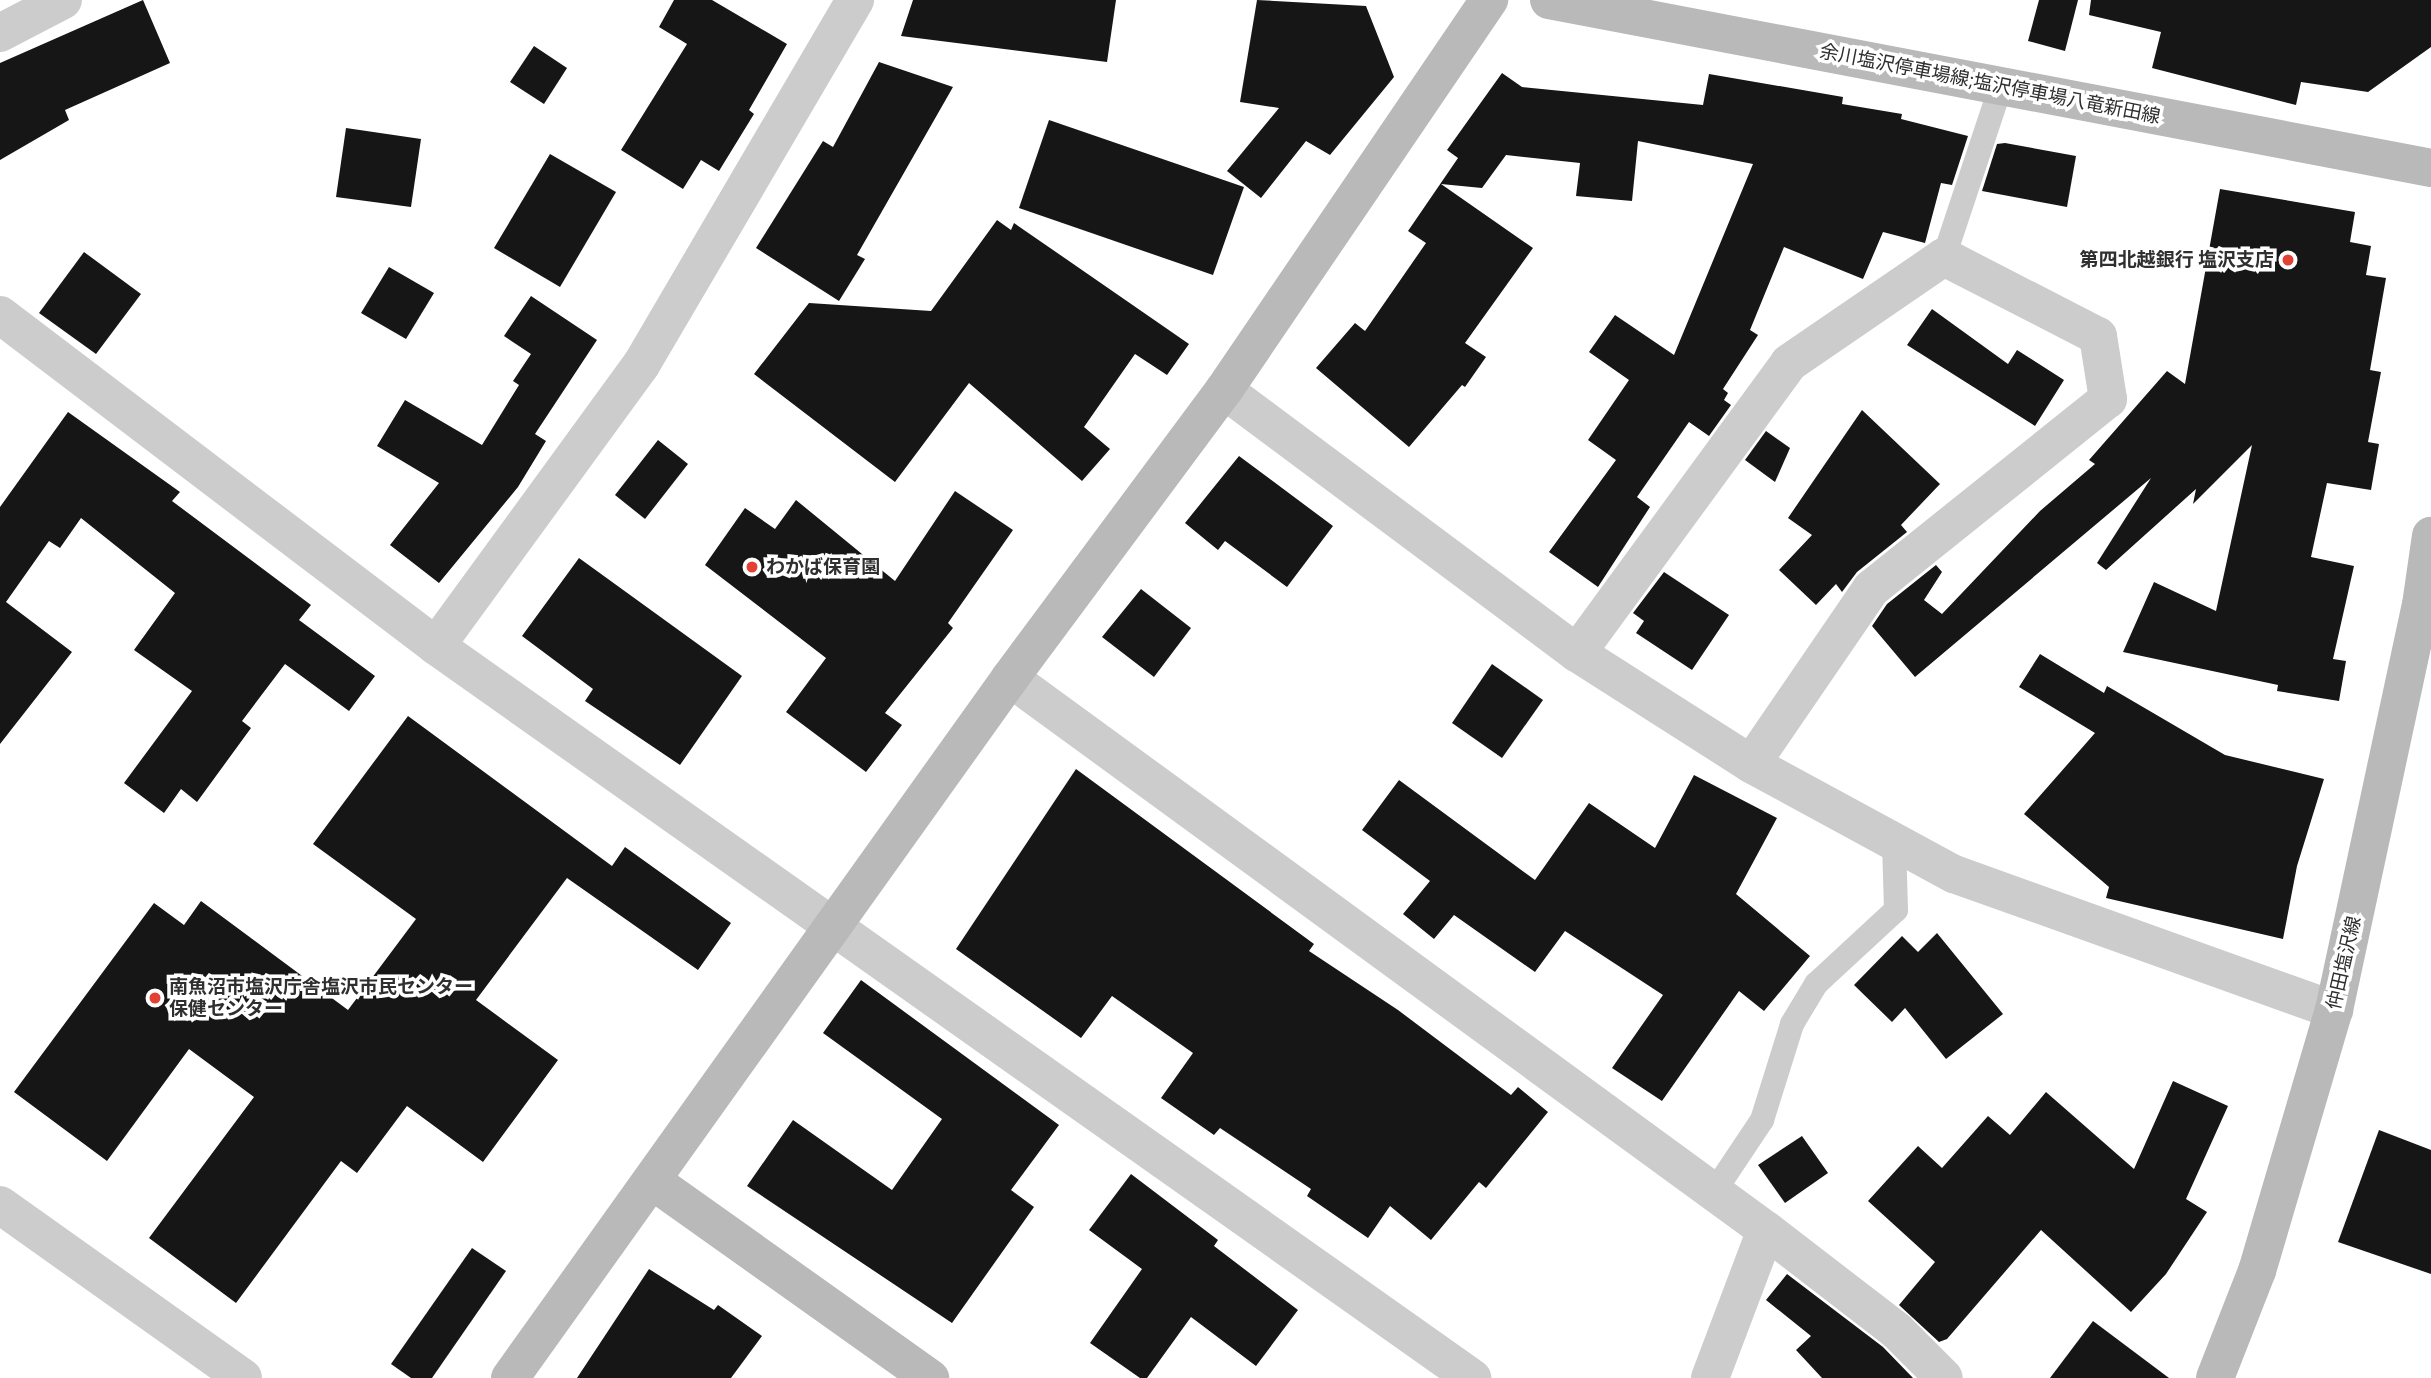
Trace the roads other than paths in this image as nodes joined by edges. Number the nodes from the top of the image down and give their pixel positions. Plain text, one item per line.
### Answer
1 (63, 0) edge
2 (855, 0) edge
3 (1489, 0) edge
4 (1549, 0) edge
5 (1617, 7) edge
6 (0, 33) edge
7 (2001, 86) junction
8 (2431, 167) edge
9 (1944, 257) junction
10 (0, 315) edge
11 (1224, 390) junction
12 (2431, 536) edge
13 (436, 646) junction
14 (1577, 653) junction
15 (1010, 678) junction
16 (1751, 764) junction
17 (1894, 842) junction
18 (831, 928) junction
19 (2334, 1010) junction
20 (654, 1182) junction
21 (1714, 1192) junction
22 (0, 1205) edge
23 (1766, 1230) junction
24 (243, 1378) edge
25 (510, 1378) edge
26 (930, 1378) edge
27 (1472, 1378) edge
28 (1710, 1378) edge
29 (1944, 1378) edge
30 (2215, 1378) edge

1 - 6 street
2 - 13 street
3 - 11 street
4 - 5 street, 余川塩沢停車場線;塩沢停車場八竜新田線
5 - 7 street, 余川塩沢停車場線;塩沢停車場八竜新田線
7 - 8 street, 余川塩沢停車場線;塩沢停車場八竜新田線
7 - 9 lane
9 - 14 street
9 - 16 street
10 - 13 street
11 - 14 street
11 - 15 street
12 - 19 street, 仲田塩沢線
13 - 18 street
14 - 16 street
15 - 18 street
15 - 21 street
16 - 17 street
17 - 19 street
17 - 21 lane
18 - 20 street
18 - 27 street
19 - 30 street, 仲田塩沢線
20 - 25 street
20 - 26 street
21 - 23 street
22 - 24 street
23 - 28 street
23 - 29 street

